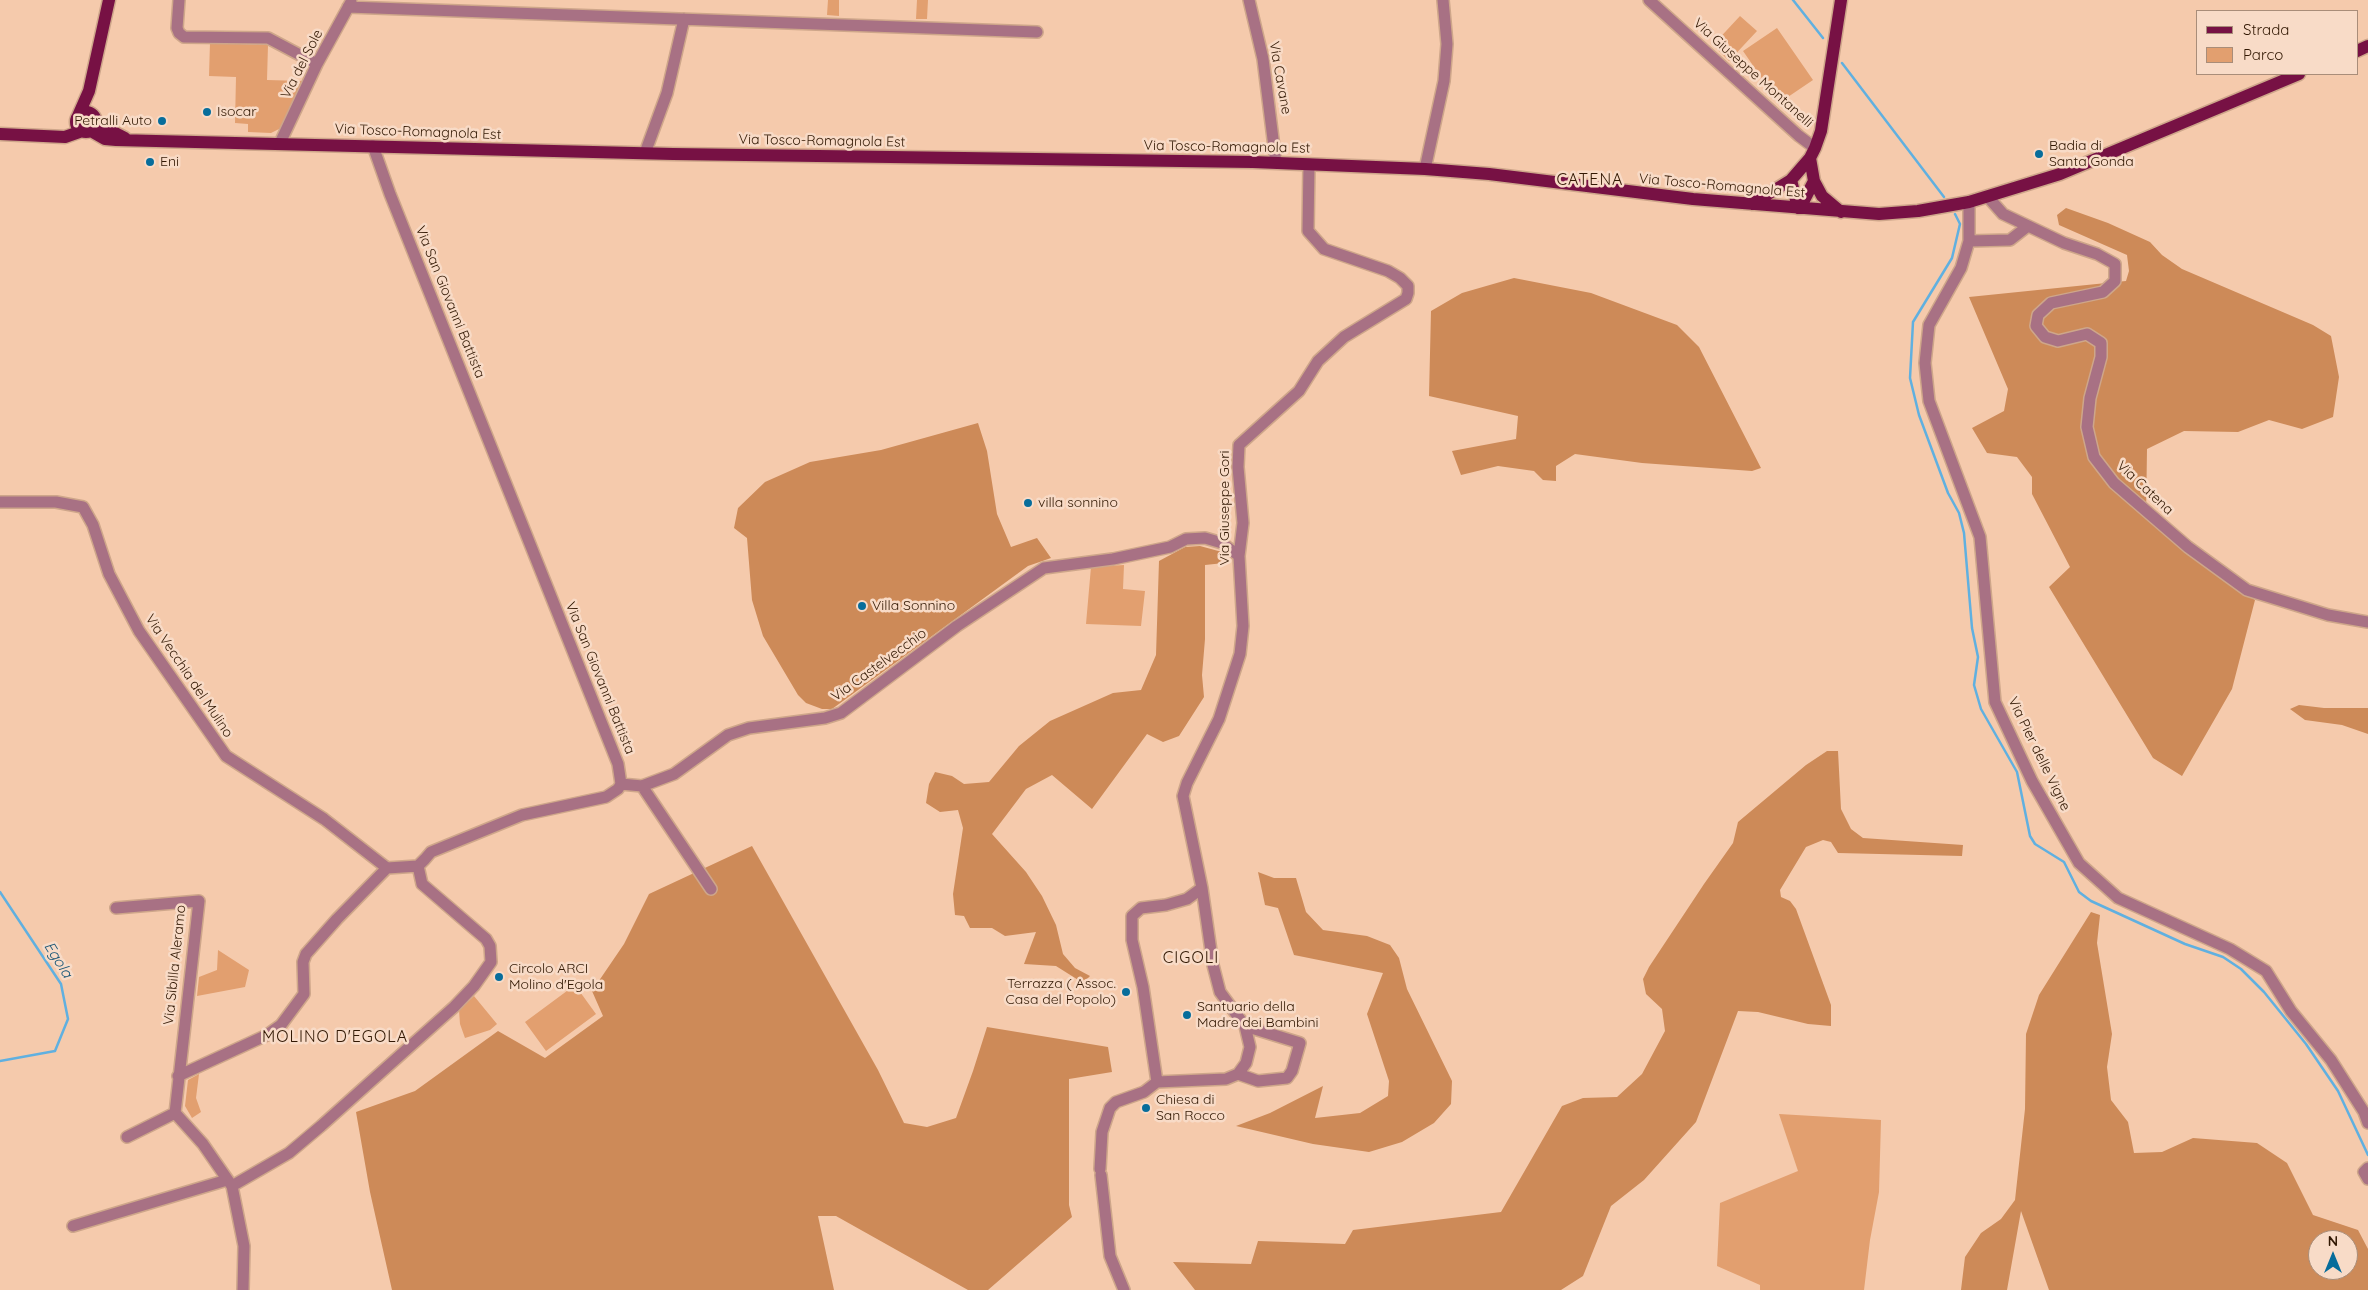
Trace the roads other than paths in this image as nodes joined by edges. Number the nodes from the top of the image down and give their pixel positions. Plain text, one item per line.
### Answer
1 (109, 0) edge
2 (179, 0) edge
3 (1249, 0) edge
4 (1443, 0) edge
5 (1649, 0) edge
6 (1841, 0) edge
7 (350, 3) edge
8 (684, 19) junction
9 (1037, 32) dead end
10 (317, 64) junction
11 (2297, 75) edge
12 (86, 123) junction
13 (0, 134) edge
14 (280, 143) junction
15 (373, 146) junction
16 (646, 153) junction
17 (1812, 153) junction
18 (1276, 163) junction
19 (1309, 164) junction
20 (1425, 169) junction
21 (1790, 180) junction
22 (1814, 181) junction
23 (1988, 197) junction
24 (1969, 202) junction
25 (1752, 204) junction
26 (1799, 208) junction
27 (1841, 212) junction
28 (2028, 226) junction
29 (1969, 241) junction
30 (0, 502) edge
31 (1239, 556) junction
32 (2368, 622) edge
33 (622, 784) junction
34 (642, 786) junction
35 (418, 866) junction
36 (387, 868) junction
37 (1202, 888) junction
38 (711, 889) dead end
39 (116, 908) dead end
40 (1245, 1026) junction
41 (1238, 1074) junction
42 (178, 1076) junction
43 (1157, 1082) junction
44 (176, 1113) junction
45 (2368, 1123) edge
46 (127, 1137) dead end
47 (2368, 1168) edge
48 (2368, 1179) edge
49 (230, 1183) junction
50 (73, 1226) dead end
51 (243, 1290) edge
52 (1124, 1290) edge

1 - 12 main road
2 - 10 street
3 - 18 street, Via Cavane
4 - 20 street
5 - 17 street, Via Giuseppe Montanelli
6 - 17 main road
7 - 8 street
7 - 10 street, Via del Sole
8 - 9 street
8 - 16 street
10 - 14 street, Via del Sole
11 - 23 main road, Via Tosco-Romagnola Est
12 - 13 main road
12 - 14 main road, Via Tosco-Romagnola Est
14 - 15 main road, Via Tosco-Romagnola Est
15 - 16 main road, Via Tosco-Romagnola Est
15 - 33 street, Via San Giovanni Battista
16 - 18 main road, Via Tosco-Romagnola Est
17 - 21 main road
17 - 22 main road
18 - 19 main road, Via Tosco-Romagnola Est
19 - 20 main road, Via Tosco-Romagnola Est
19 - 31 street, Via Giuseppe Gori
20 - 25 main road, Via Tosco-Romagnola Est
21 - 25 main road
21 - 26 main road
22 - 26 main road
22 - 27 main road
23 - 24 main road, Via Tosco-Romagnola Est
23 - 28 street, Via Catena
24 - 27 main road, Via Tosco-Romagnola Est
24 - 29 street, Via Pier delle Vigne
25 - 26 main road, Via Tosco-Romagnola Est
26 - 27 main road, Via Tosco-Romagnola Est
28 - 29 street
28 - 32 street, Via Catena
29 - 45 street, Via Pier delle Vigne
30 - 36 street, Via Vecchia del Mulino
31 - 34 street, Via Castelvecchio
31 - 37 street, Via Giuseppe Gori
33 - 34 street, Via Castelvecchio
33 - 35 street
34 - 38 street
35 - 36 street
35 - 49 street
36 - 42 street
37 - 40 street, Via Giuseppe Gori
37 - 43 street
39 - 42 street, Via Sibilla Aleramo
40 - 41 street
40 - 41 street
41 - 43 street
42 - 44 street, Via Sibilla Aleramo
43 - 52 street
44 - 46 street
44 - 49 street
47 - 48 street
49 - 50 street
49 - 51 street

